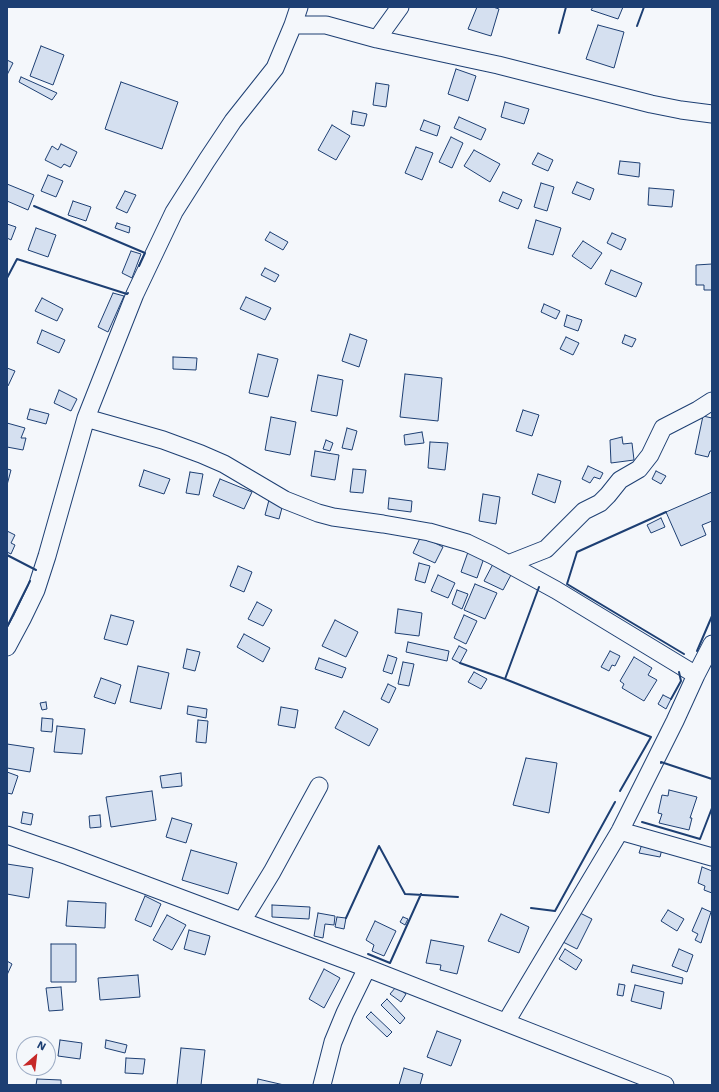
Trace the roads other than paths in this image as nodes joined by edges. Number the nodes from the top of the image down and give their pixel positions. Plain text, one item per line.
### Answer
1 (299, 7) edge
2 (400, 7) edge
3 (293, 25) junction
4 (377, 40) junction
5 (712, 114) edge
6 (712, 401) edge
7 (86, 418) junction
8 (508, 564) junction
9 (712, 644) edge
10 (7, 647) edge
11 (696, 675) junction
12 (319, 786) dead end
13 (620, 831) junction
14 (7, 835) edge
15 (712, 857) edge
16 (242, 921) junction
17 (367, 968) junction
18 (506, 1022) junction
19 (322, 1085) edge
20 (665, 1085) edge

1 - 3 street
2 - 4 street
3 - 4 street
3 - 7 street
4 - 5 street
6 - 8 street
7 - 8 street
7 - 10 street
8 - 11 street
9 - 11 street
11 - 13 street
12 - 16 street
13 - 15 street
13 - 18 street
14 - 16 street
16 - 17 street
17 - 18 street
17 - 19 street
18 - 20 street

